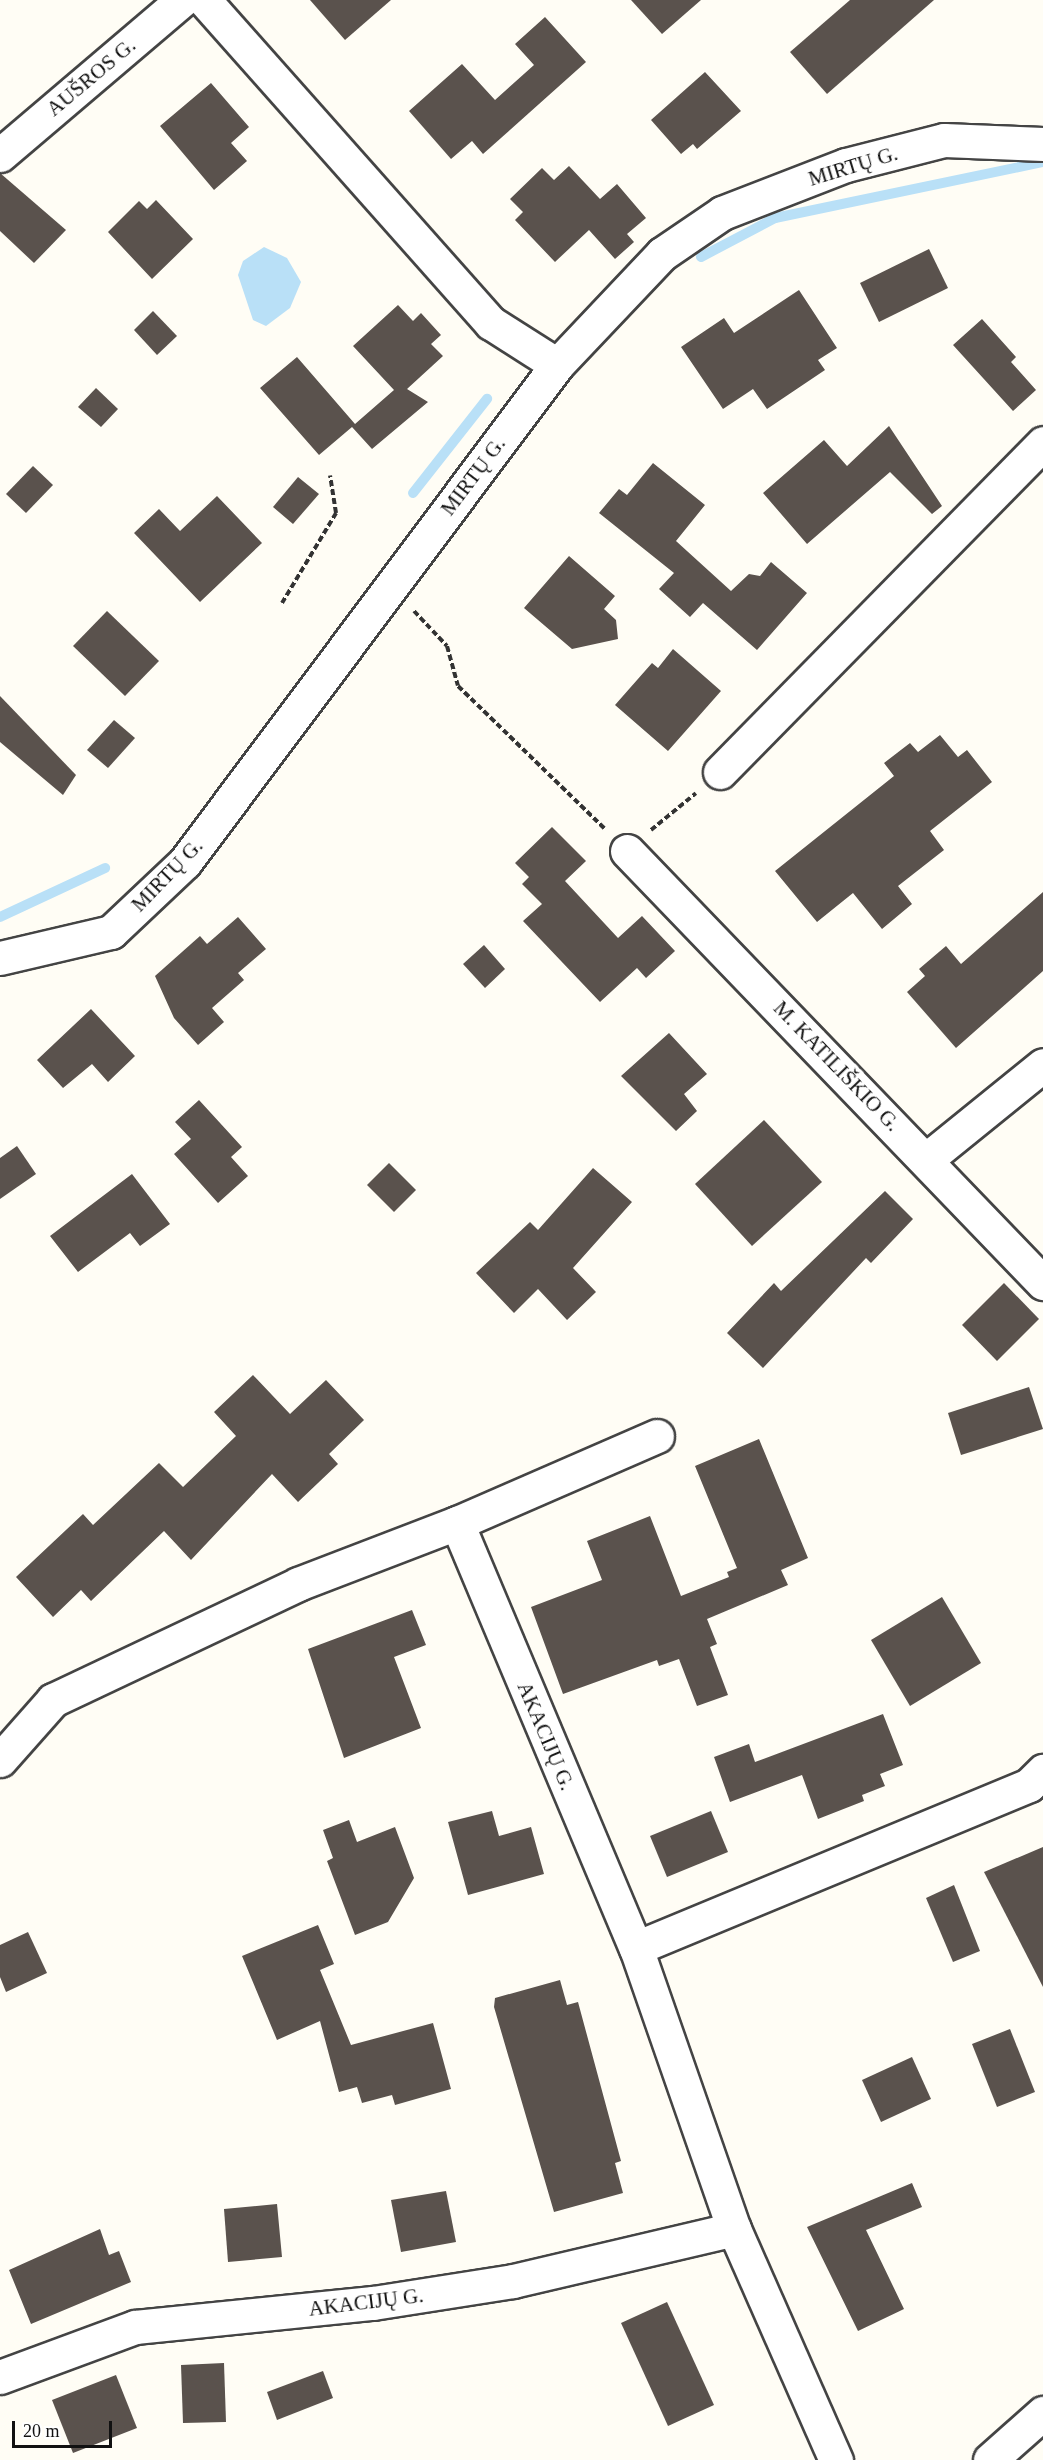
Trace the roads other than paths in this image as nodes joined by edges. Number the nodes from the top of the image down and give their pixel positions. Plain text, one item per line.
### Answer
1 (182, 0) edge
2 (204, 0) edge
3 (1043, 144) edge
4 (0, 155) edge
5 (557, 365) junction
6 (1043, 443) edge
7 (720, 772) road end
8 (627, 851) road end
9 (0, 958) edge
10 (1043, 1065) edge
11 (927, 1159) junction
12 (1043, 1283) edge
13 (657, 1436) dead end
14 (457, 1523) junction
15 (0, 1760) edge
16 (1043, 1771) edge
17 (636, 1948) junction
18 (734, 2229) junction
19 (0, 2377) edge
20 (1043, 2413) edge
21 (836, 2460) edge
22 (990, 2460) edge

1 - 4 street, AUŠROS G.
2 - 5 street
3 - 5 street, MIRTŲ G.
5 - 9 street, MIRTŲ G.
6 - 7 street
8 - 11 street, M. KATILIŠKIO G.
10 - 11 street
11 - 12 street, M. KATILIŠKIO G.
13 - 14 street
14 - 15 street
14 - 17 street, AKACIJŲ G.
16 - 17 street
17 - 18 street, AKACIJŲ G.
18 - 19 street, AKACIJŲ G.
18 - 21 street, AKACIJŲ G.
20 - 22 street

